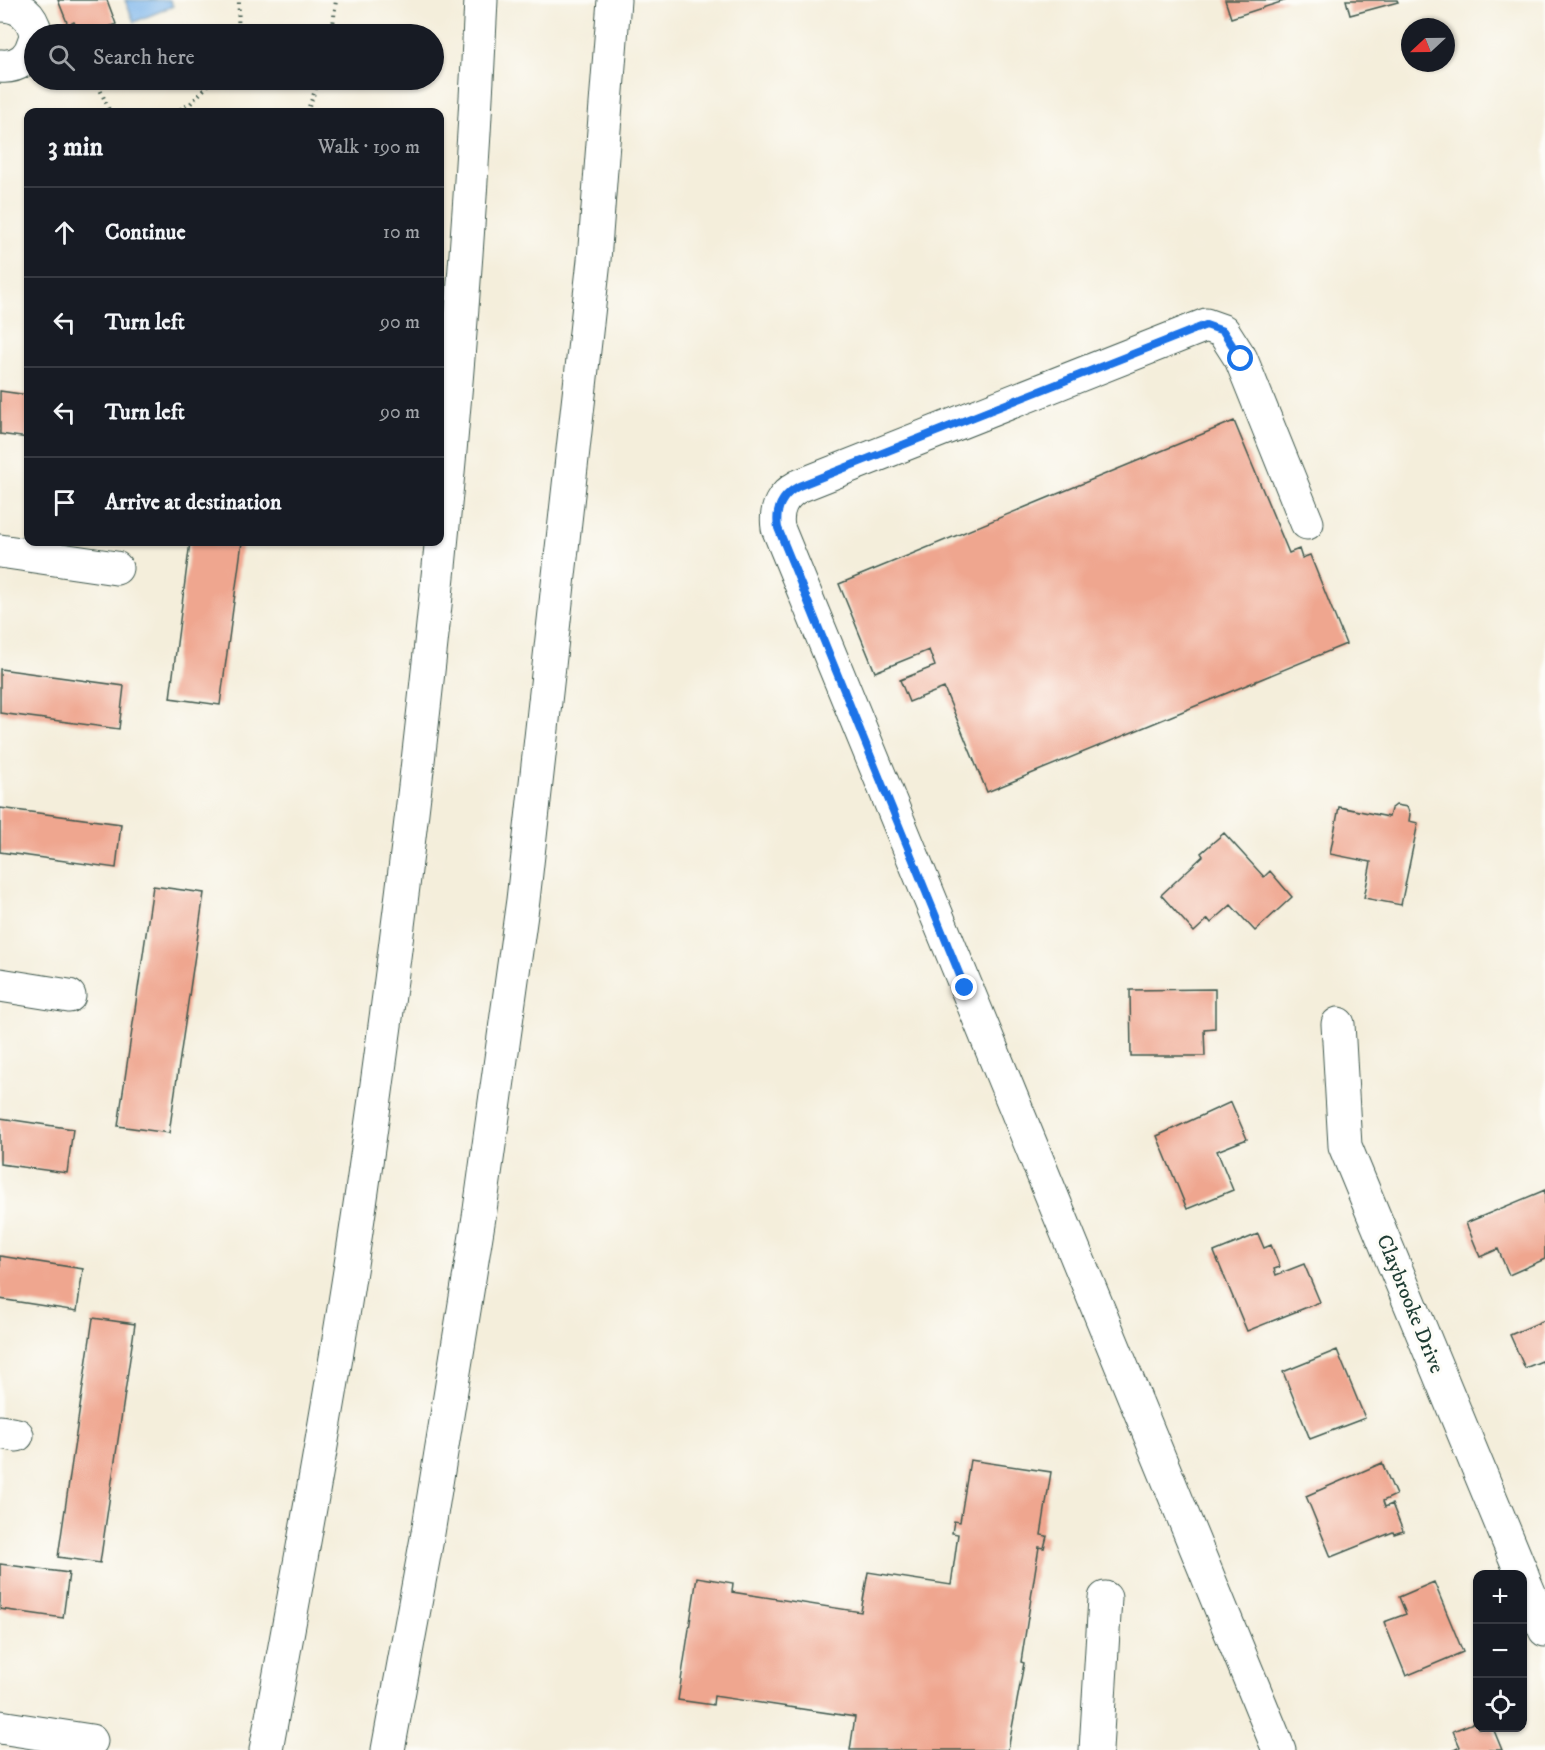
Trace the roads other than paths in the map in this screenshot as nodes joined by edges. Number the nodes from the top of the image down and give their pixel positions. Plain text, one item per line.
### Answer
1 (481, 0) edge
2 (614, 0) edge
3 (0, 5) edge
4 (32, 24) edge
5 (24, 60) edge
6 (0, 66) edge
7 (444, 511) edge
8 (1307, 523) dead end
9 (440, 546) edge
10 (0, 551) edge
11 (116, 568) dead end
12 (0, 985) edge
13 (69, 996) dead end
14 (1338, 1024) dead end
15 (1520, 1570) edge
16 (1527, 1587) edge
17 (1105, 1598) dead end
18 (1545, 1630) edge
19 (0, 1727) edge
20 (91, 1741) dead end
21 (267, 1750) edge
22 (388, 1750) edge
23 (1096, 1750) edge
24 (1279, 1750) edge

1 - 7 main road
2 - 22 main road
3 - 4 main road
5 - 6 main road
8 - 24 main road
9 - 21 main road
10 - 11 main road
12 - 13 main road
14 - 15 main road, Claybrooke Drive
16 - 18 main road, Claybrooke Drive
17 - 23 main road
19 - 20 main road

